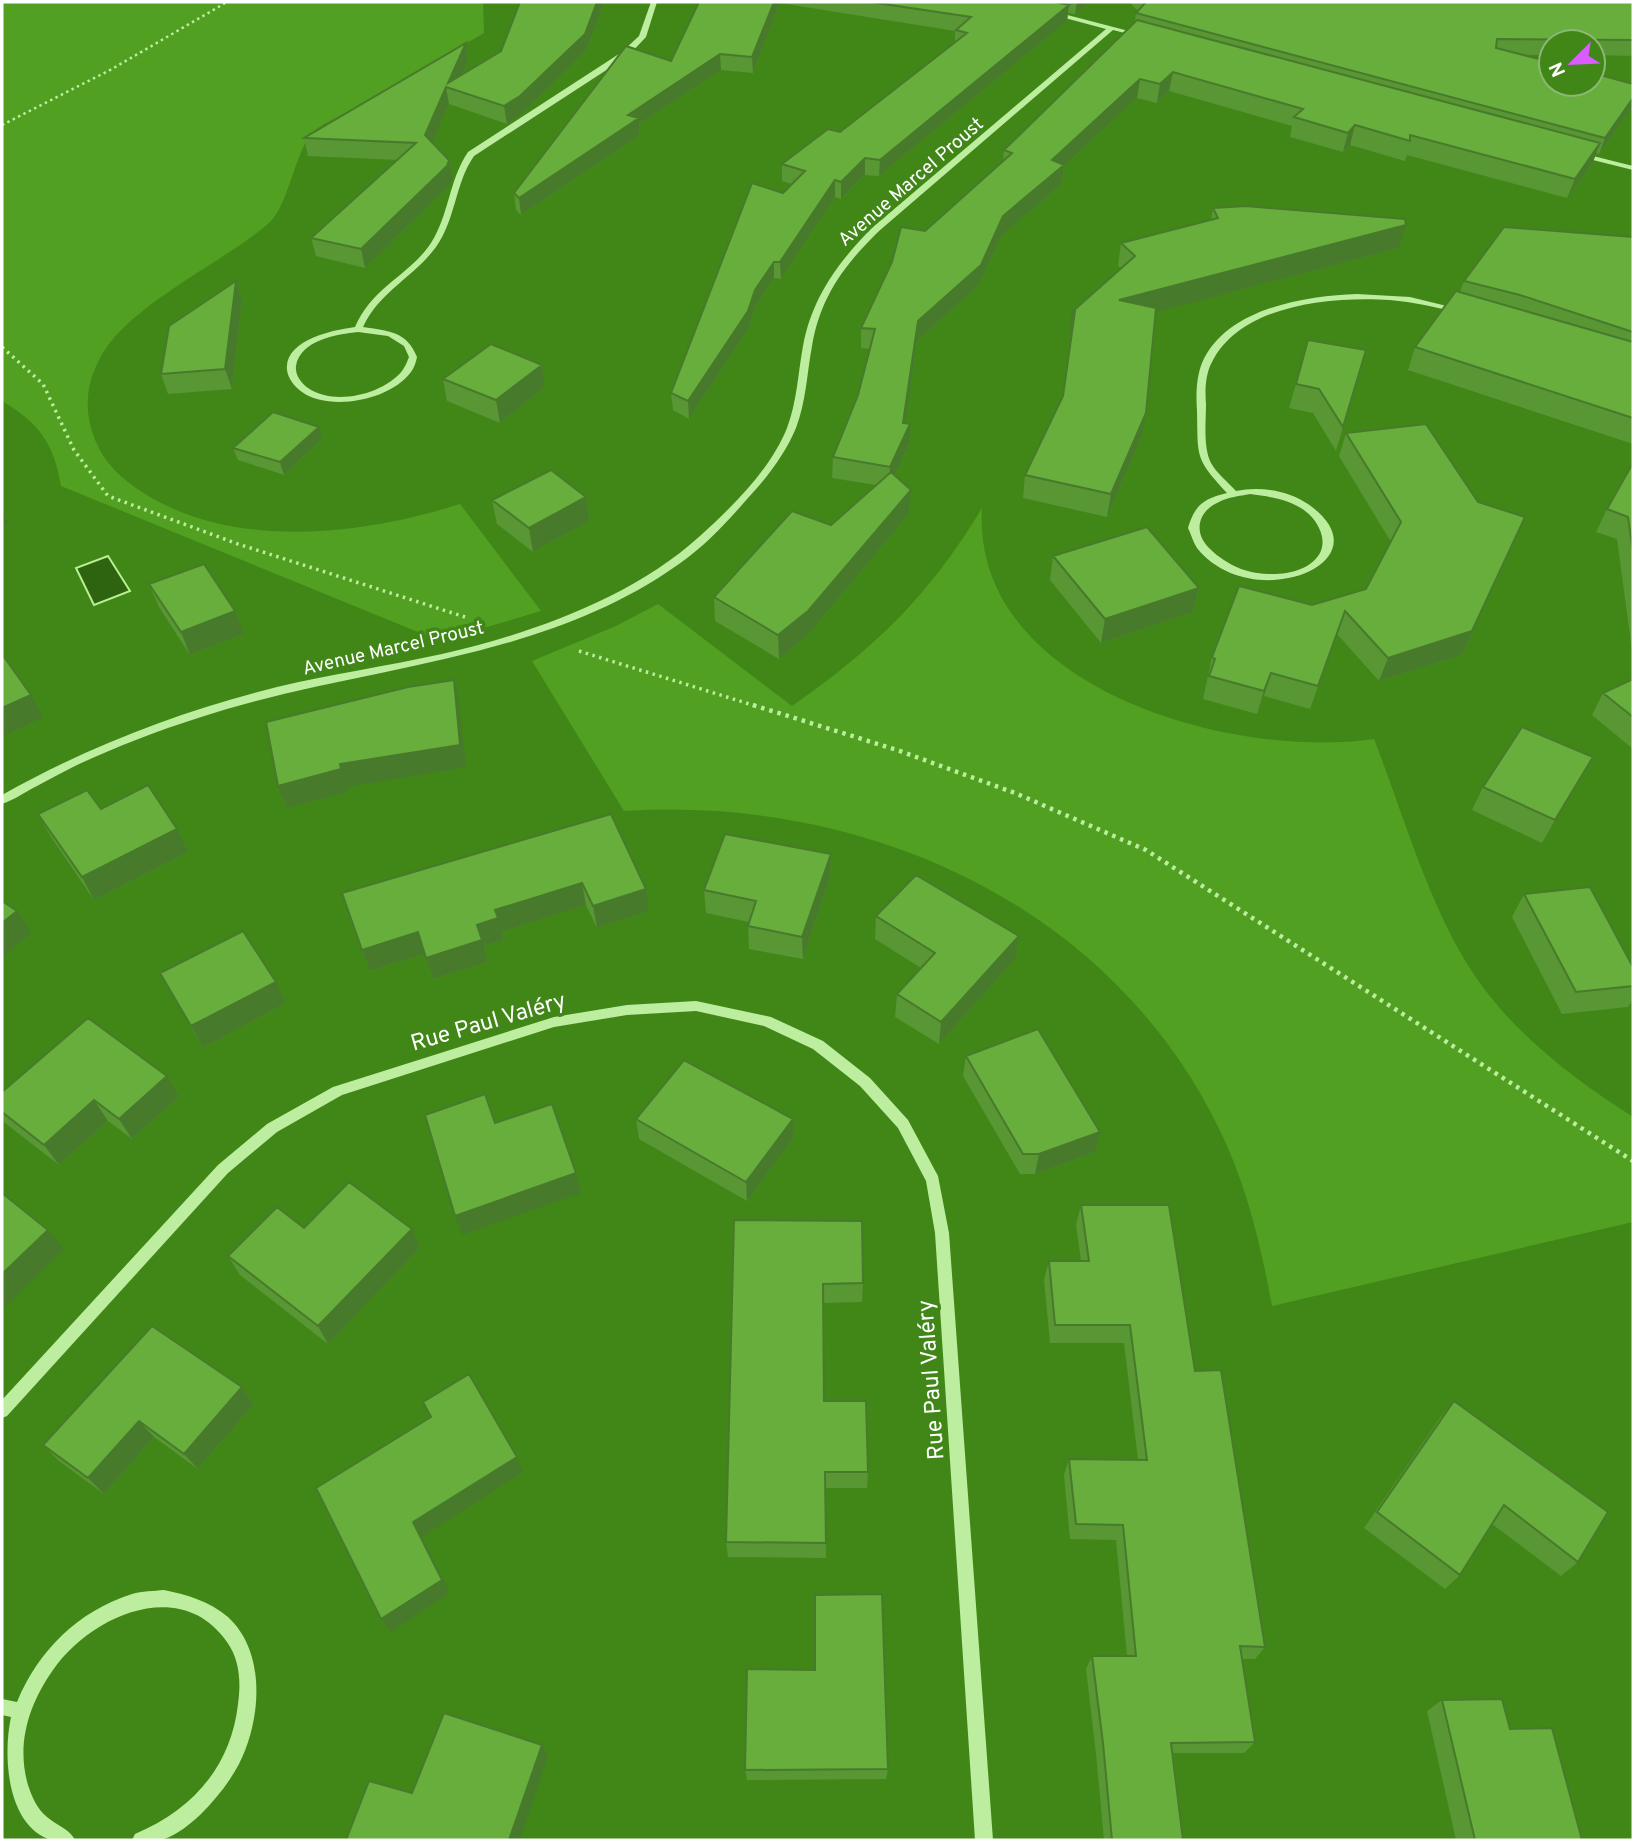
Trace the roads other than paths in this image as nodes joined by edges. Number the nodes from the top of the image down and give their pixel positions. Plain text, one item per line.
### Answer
1 (654, 2) edge
2 (1046, 12) edge
3 (1111, 28) junction
4 (1148, 37) edge
5 (1569, 151) edge
6 (1633, 168) edge
7 (1465, 311) edge
8 (358, 329) junction
9 (1232, 493) junction
10 (2, 800) edge
11 (2, 1411) edge
12 (2, 1707) edge
13 (21, 1711) junction
14 (66, 1840) edge
15 (141, 1840) edge
16 (984, 1840) edge

1 - 8 street
2 - 3 street
3 - 4 street
3 - 10 street, Avenue Marcel Proust
5 - 6 street
7 - 9 street
8 - 8 street
9 - 9 street
11 - 16 street, Rue Paul Valéry
12 - 13 street
13 - 14 street
13 - 15 street

